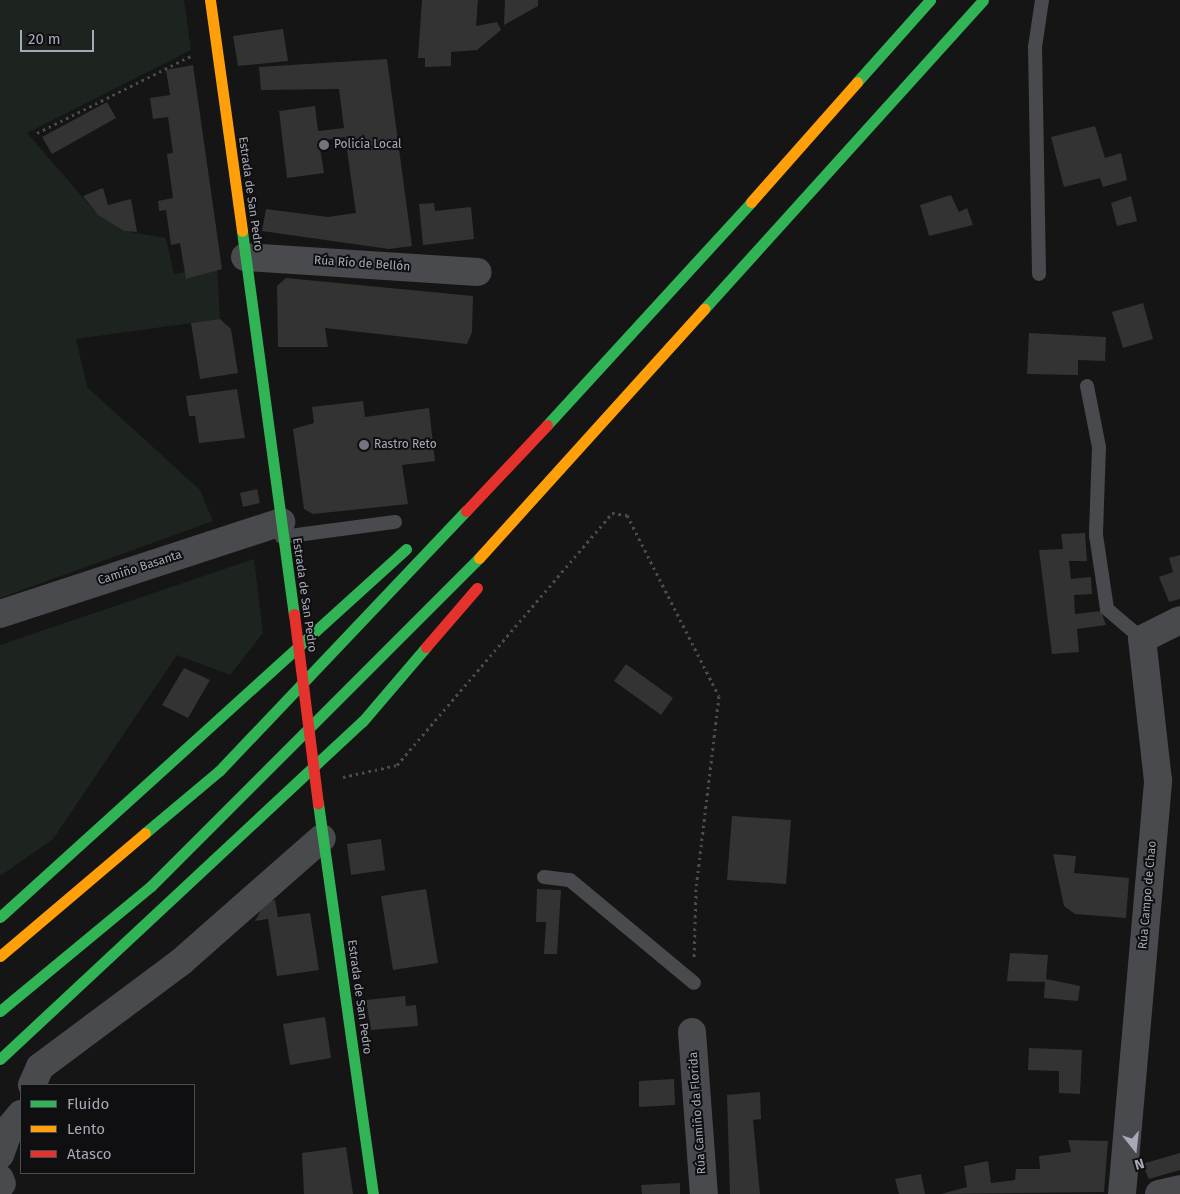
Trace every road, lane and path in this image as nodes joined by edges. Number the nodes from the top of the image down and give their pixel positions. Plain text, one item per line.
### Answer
1 (210, 0) edge
2 (930, 0) edge
3 (983, 0) edge
4 (1042, 0) edge
5 (216, 44) junction
6 (37, 133) dead end
7 (245, 257) junction
8 (478, 272) dead end
9 (1039, 274) dead end
10 (629, 339) junction
11 (665, 356) junction
12 (1087, 386) dead end
13 (628, 413) dead end
14 (500, 456) dead end
15 (395, 522) dead end
16 (281, 530) junction
17 (418, 538) dead end
18 (484, 580) dead end
19 (0, 614) edge
20 (1180, 620) edge
21 (1142, 639) junction
22 (318, 803) junction
23 (322, 838) junction
24 (544, 877) dead end
25 (0, 917) edge
26 (0, 956) edge
27 (694, 983) joint
28 (0, 1011) edge
29 (692, 1032) dead end
30 (0, 1059) edge
31 (32, 1084) edge
32 (20, 1115) edge
33 (0, 1155) edge
34 (1180, 1188) edge
35 (373, 1194) edge
36 (704, 1194) edge
37 (1122, 1194) edge
38 (1159, 1194) edge

1 - 5 main road, Estrada de San Pedro
2 - 10 main road
3 - 11 main road
4 - 9 lane
5 - 6 path
5 - 7 main road, Estrada de San Pedro
7 - 8 street, Rúa Río de Bellón
7 - 16 main road, Estrada de San Pedro
10 - 14 main road
10 - 26 main road
11 - 13 main road
11 - 28 main road
12 - 21 lane
15 - 16 lane
16 - 19 street, Camiño Basanta
16 - 22 main road, Estrada de San Pedro, bridge
17 - 25 main road
18 - 30 main road
20 - 21 street
21 - 37 street, Rúa Campo de Chao
22 - 23 main road, Estrada de San Pedro
22 - 27 path
23 - 31 street
23 - 35 main road, Estrada de San Pedro
24 - 27 lane
29 - 36 street, Rúa Camiño da Florida
32 - 33 street
34 - 38 street

